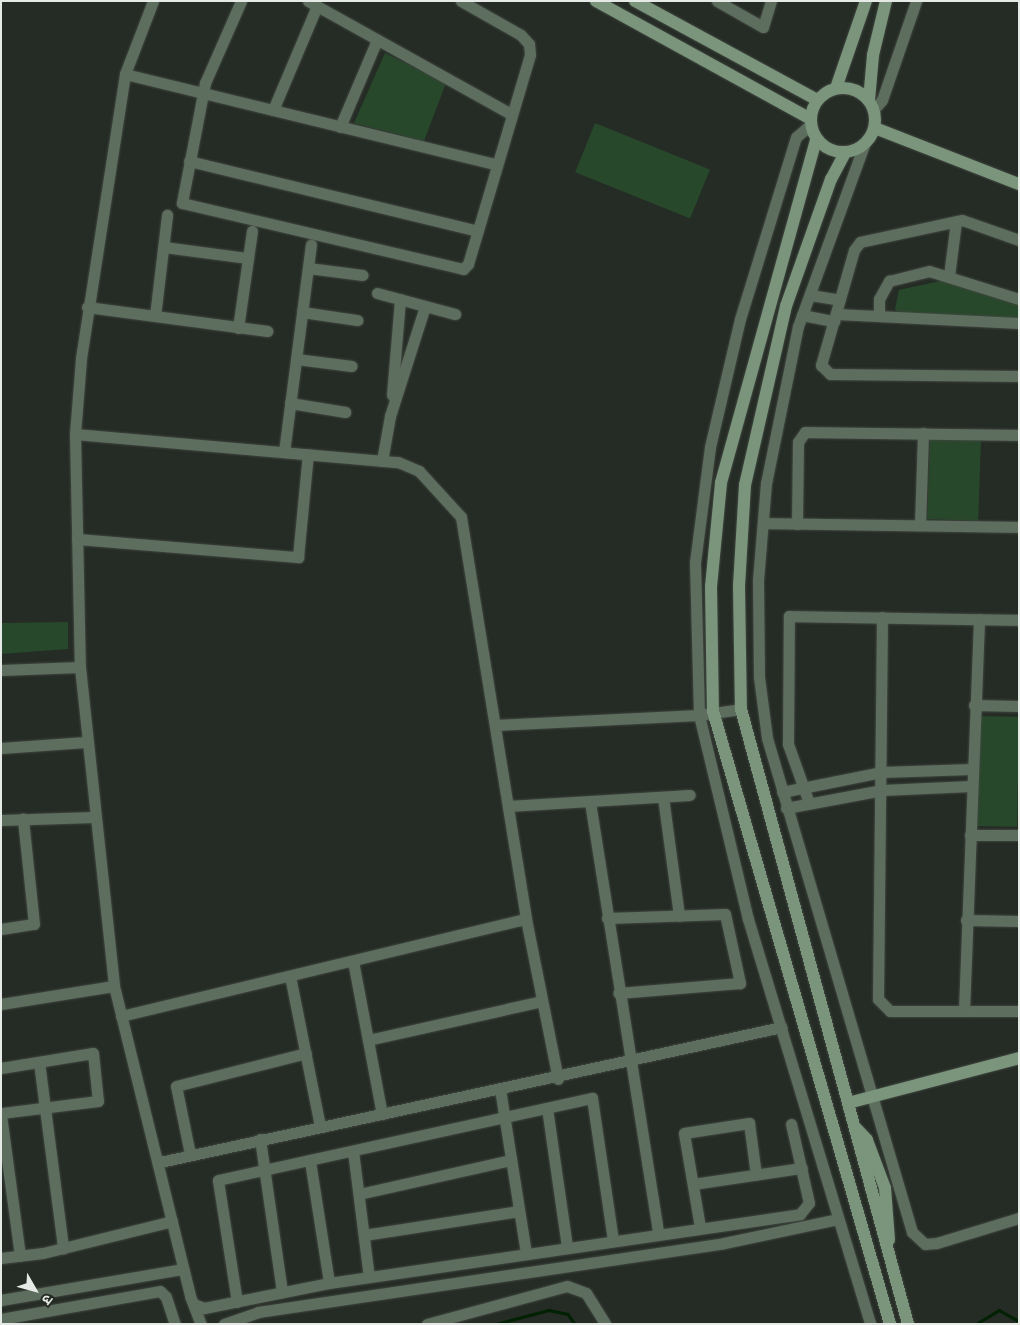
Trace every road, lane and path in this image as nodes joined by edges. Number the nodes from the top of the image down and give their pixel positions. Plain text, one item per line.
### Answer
1 (153, 1) edge
2 (241, 1) edge
3 (461, 1) edge
4 (596, 1) edge
5 (636, 1) edge
6 (717, 1) edge
7 (771, 1) edge
8 (866, 1) edge
9 (886, 1) edge
10 (916, 1) edge
11 (312, 4) edge
12 (377, 40) junction
13 (125, 74) junction
14 (836, 88) junction
15 (202, 93) junction
16 (817, 100) junction
17 (871, 104) junction
18 (273, 110) junction
19 (511, 114) junction
20 (810, 122) junction
21 (340, 127) junction
22 (875, 128) junction
23 (816, 140) junction
24 (864, 145) junction
25 (845, 153) junction
26 (189, 161) junction
27 (497, 165) junction
28 (1019, 184) edge
29 (168, 215) dead end
30 (956, 221) junction
31 (252, 231) dead end
32 (478, 231) junction
33 (1019, 240) edge
34 (311, 245) dead end
35 (164, 247) junction
36 (248, 258) junction
37 (308, 268) junction
38 (363, 275) dead end
39 (949, 276) junction
40 (377, 293) dead end
41 (810, 295) junction
42 (400, 299) junction
43 (1019, 299) edge
44 (840, 300) junction
45 (424, 306) junction
46 (87, 307) junction
47 (302, 312) junction
48 (455, 314) dead end
49 (802, 315) junction
50 (155, 316) junction
51 (879, 316) junction
52 (835, 317) junction
53 (357, 320) dead end
54 (1019, 322) edge
55 (238, 328) junction
56 (267, 331) dead end
57 (296, 359) junction
58 (352, 366) dead end
59 (1019, 376) edge
60 (290, 404) junction
61 (345, 412) dead end
62 (390, 416) junction
63 (923, 433) junction
64 (74, 434) junction
65 (1019, 436) edge
66 (284, 452) junction
67 (308, 454) junction
68 (382, 461) junction
69 (763, 523) junction
70 (797, 524) junction
71 (920, 525) junction
72 (1019, 527) edge
73 (77, 539) junction
74 (882, 618) junction
75 (979, 619) junction
76 (1019, 620) edge
77 (80, 666) junction
78 (1, 670) edge
79 (974, 704) junction
80 (1019, 706) edge
81 (741, 709) junction
82 (713, 711) junction
83 (699, 715) junction
84 (495, 724) junction
85 (86, 742) junction
86 (1, 748) edge
87 (972, 769) junction
88 (881, 772) junction
89 (971, 786) junction
90 (802, 788) junction
91 (882, 790) junction
92 (782, 792) junction
93 (690, 794) dead end
94 (663, 797) junction
95 (590, 802) junction
96 (809, 803) junction
97 (508, 806) junction
98 (786, 808) junction
99 (94, 816) junction
100 (23, 819) junction
101 (1, 820) edge
102 (970, 834) junction
103 (1019, 835) edge
104 (679, 916) junction
105 (607, 918) junction
106 (526, 919) junction
107 (966, 920) junction
108 (1019, 921) edge
109 (1, 929) edge
110 (352, 961) junction
111 (290, 976) junction
112 (114, 986) junction
113 (618, 993) junction
114 (542, 1001) junction
115 (1, 1004) edge
116 (964, 1010) junction
117 (1019, 1011) edge
118 (121, 1016) junction
119 (782, 1027) junction
120 (368, 1040) junction
121 (306, 1053) junction
122 (1019, 1058) edge
123 (39, 1062) junction
124 (629, 1063) junction
125 (1, 1068) edge
126 (558, 1079) junction
127 (500, 1089) junction
128 (875, 1096) junction
129 (848, 1103) junction
130 (45, 1108) junction
131 (547, 1108) junction
132 (1, 1114) edge
133 (382, 1114) junction
134 (504, 1118) junction
135 (791, 1124) dead end
136 (320, 1126) junction
137 (260, 1138) junction
138 (353, 1151) junction
139 (190, 1154) junction
140 (511, 1160) junction
141 (310, 1161) junction
142 (160, 1162) junction
143 (802, 1168) junction
144 (265, 1170) junction
145 (756, 1175) junction
146 (693, 1184) junction
147 (359, 1194) junction
148 (519, 1211) junction
149 (1019, 1218) edge
150 (838, 1220) junction
151 (172, 1222) junction
152 (700, 1227) junction
153 (658, 1233) junction
154 (364, 1235) junction
155 (612, 1240) junction
156 (567, 1247) junction
157 (63, 1248) junction
158 (526, 1254) junction
159 (20, 1256) junction
160 (1, 1258) edge
161 (183, 1269) junction
162 (369, 1277) junction
163 (329, 1283) junction
164 (282, 1292) junction
165 (1, 1300) edge
166 (237, 1302) junction
167 (194, 1304) junction
168 (886, 1311) junction
169 (1, 1319) edge
170 (869, 1319) edge
171 (175, 1324) edge
172 (201, 1324) edge
173 (224, 1324) edge
174 (427, 1324) edge
175 (605, 1324) edge
176 (890, 1324) edge
177 (908, 1324) edge

1 - 13 street
2 - 15 street
3 - 19 street
4 - 20 street
5 - 16 street
6 - 7 street
8 - 14 street
9 - 17 street
10 - 17 street
11 - 12 street
11 - 18 street
12 - 19 street
12 - 21 street
13 - 15 street
13 - 46 street
14 - 16 street
14 - 17 street
15 - 18 street
15 - 26 street
16 - 20 street
17 - 22 street
18 - 21 street
19 - 27 street
20 - 23 street
20 - 83 street
21 - 27 street
22 - 24 street
22 - 28 street
23 - 25 street
23 - 82 street
24 - 25 street
24 - 41 street
25 - 81 street
26 - 32 street
26 - 32 street
27 - 32 street
29 - 35 street
30 - 33 street
30 - 39 street
30 - 44 street
31 - 36 street
34 - 37 street
35 - 36 street
35 - 50 street
36 - 55 street
37 - 38 street
37 - 47 street
39 - 43 street
39 - 51 street
40 - 42 street
41 - 44 street
41 - 49 street
42 - 45 street
42 - 62 street
44 - 52 street
45 - 48 street
45 - 62 street
46 - 50 street
46 - 64 street
47 - 53 street
47 - 57 street
49 - 52 street
49 - 69 street
50 - 55 street
51 - 52 street
51 - 54 street
52 - 59 street
55 - 56 street
57 - 58 street
57 - 60 street
60 - 61 street
60 - 66 street
62 - 68 street
63 - 65 street
63 - 70 street
63 - 71 street
64 - 66 street
64 - 73 street
66 - 67 street
67 - 68 street
67 - 73 street
68 - 84 street
69 - 70 street
69 - 92 street
70 - 71 street
71 - 72 street
73 - 77 street
74 - 75 street
74 - 88 street
74 - 90 street
75 - 76 street
75 - 79 street
77 - 78 street
77 - 85 street
79 - 80 street
79 - 87 street
81 - 82 street
81 - 129 street
82 - 83 street
82 - 168 street
83 - 84 street
83 - 119 street
84 - 97 street
85 - 86 street
85 - 99 street
87 - 88 street
87 - 89 street
88 - 90 street
88 - 91 street
89 - 91 street
89 - 102 street
90 - 92 street
90 - 96 street
91 - 96 street
91 - 116 street
92 - 98 street
93 - 94 street
94 - 95 street
94 - 104 street
95 - 97 street
95 - 105 street
96 - 98 street
97 - 106 street
98 - 128 street
99 - 100 street
99 - 112 street
100 - 101 street
100 - 109 street
102 - 103 street
102 - 107 street
104 - 105 street
104 - 113 street
105 - 113 street
106 - 110 street
106 - 114 street
107 - 108 street
107 - 116 street
110 - 111 street
110 - 120 street
111 - 118 street
111 - 121 street
112 - 115 street
112 - 118 street
113 - 124 street
114 - 120 street
114 - 126 street
116 - 117 street
118 - 142 street
119 - 124 street
119 - 150 street
120 - 133 street
121 - 136 street
121 - 139 street
122 - 128 street
123 - 125 street
123 - 130 street
123 - 130 street
124 - 126 street
124 - 153 street
126 - 127 street
127 - 133 street
127 - 134 street
128 - 129 street
128 - 149 street
129 - 177 street
130 - 132 street
130 - 157 street
131 - 134 street
131 - 155 street
131 - 156 street
132 - 159 street
133 - 136 street
134 - 138 street
134 - 140 street
135 - 143 street
136 - 137 street
137 - 139 street
137 - 144 street
138 - 141 street
138 - 147 street
139 - 142 street
140 - 147 street
140 - 148 street
141 - 144 street
141 - 163 street
142 - 151 street
143 - 145 street
143 - 152 street
144 - 164 street
144 - 166 street
145 - 146 street
145 - 146 street
146 - 152 street
147 - 154 street
148 - 154 street
148 - 158 street
150 - 170 street
150 - 173 street
151 - 157 street
151 - 161 street
152 - 153 street
153 - 155 street
154 - 162 street
155 - 156 street
156 - 158 street
157 - 159 street
158 - 162 street
159 - 160 street
161 - 165 street
161 - 167 street
162 - 163 street
163 - 164 street
164 - 166 street
166 - 167 street
167 - 172 street
168 - 170 street
168 - 176 street
169 - 171 street
174 - 175 street

